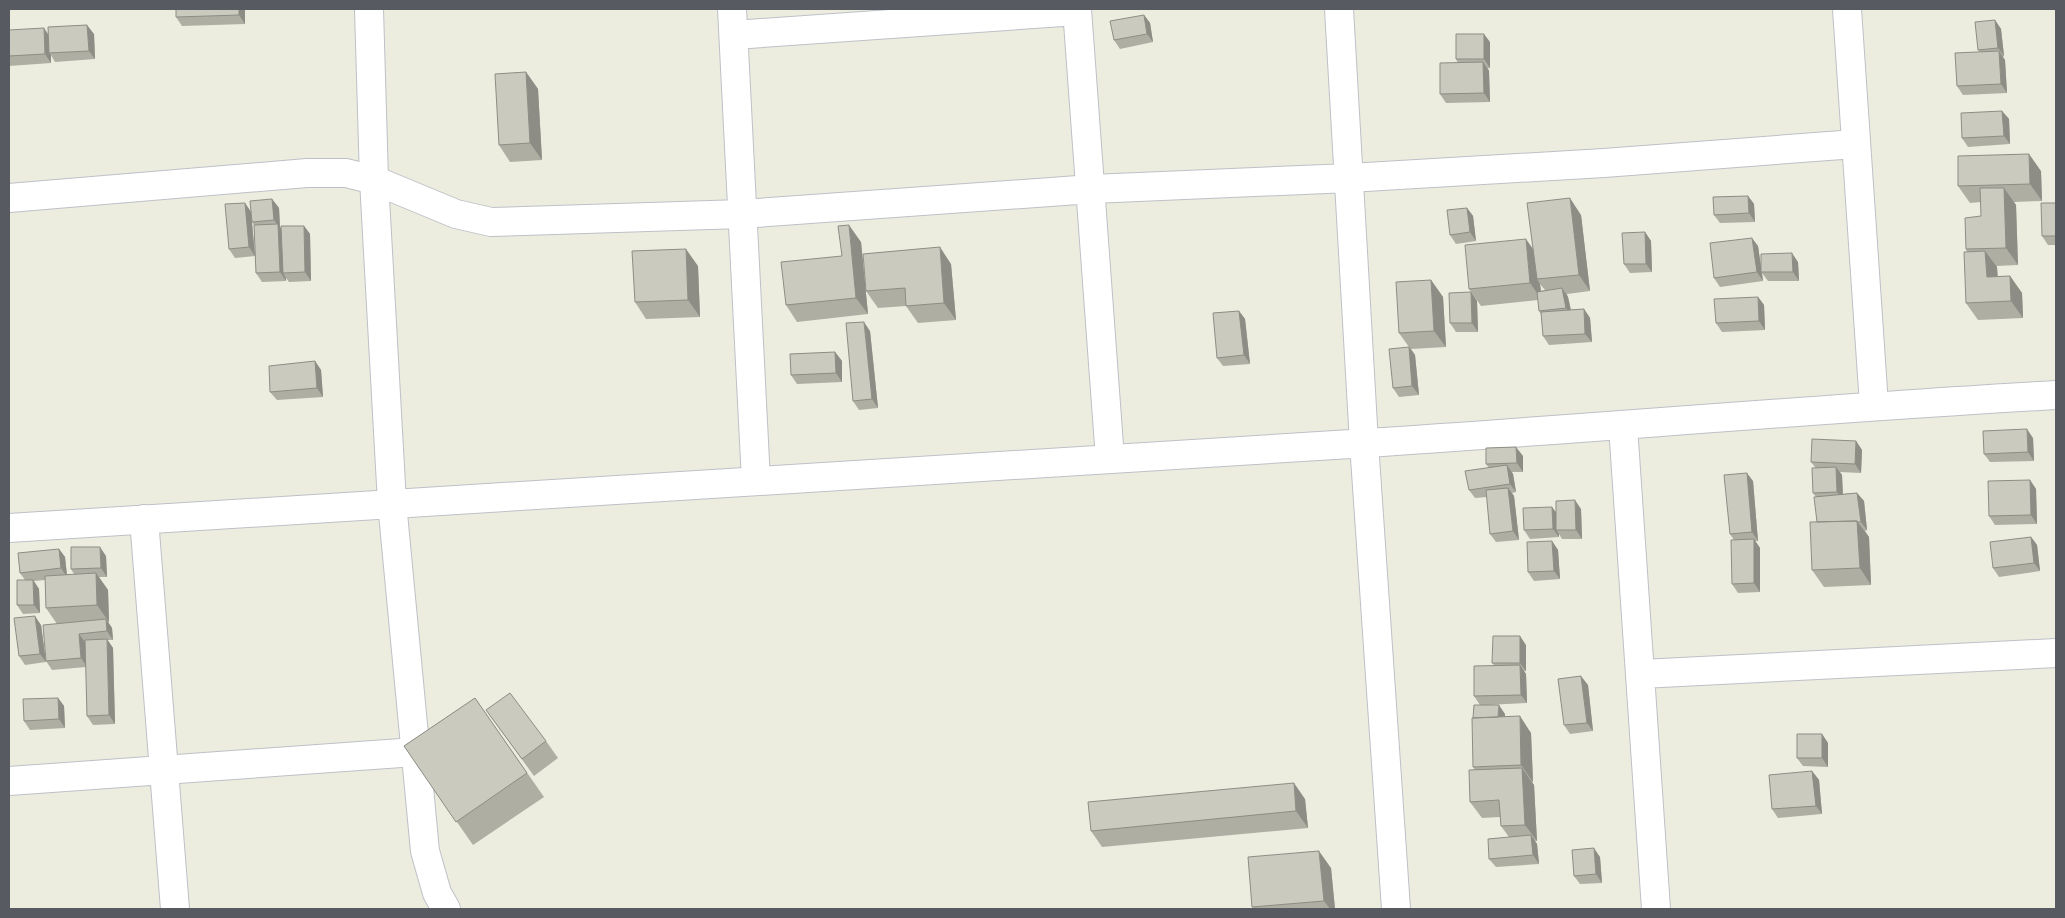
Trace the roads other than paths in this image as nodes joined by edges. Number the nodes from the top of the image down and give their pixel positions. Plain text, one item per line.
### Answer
1 (369, 9) edge
2 (1339, 9) edge
3 (1847, 9) edge
4 (1077, 10) edge
5 (734, 22) edge
6 (1855, 144) junction
7 (1349, 178) junction
8 (374, 180) junction
9 (1092, 189) junction
10 (9, 198) edge
11 (742, 214) junction
12 (2056, 395) edge
13 (1874, 405) junction
14 (1623, 426) junction
15 (1364, 443) junction
16 (1110, 459) junction
17 (756, 481) junction
18 (392, 503) junction
19 (144, 519) junction
20 (9, 528) edge
21 (2056, 653) edge
22 (1641, 674) junction
23 (415, 752) junction
24 (164, 769) junction
25 (9, 781) edge
26 (175, 909) edge
27 (446, 909) edge
28 (1396, 909) edge
29 (1656, 909) edge

1 - 8 street
2 - 7 street
3 - 6 street
4 - 5 street
4 - 9 street
5 - 11 street
6 - 7 street
6 - 13 street
7 - 9 street
7 - 15 street
8 - 10 street
8 - 11 street
8 - 18 street
9 - 11 street
9 - 16 street
11 - 17 street
12 - 13 street
13 - 14 street
14 - 15 street
14 - 22 street
15 - 16 street
15 - 28 street
16 - 17 street
17 - 18 street
18 - 19 street
18 - 23 street
19 - 20 street
19 - 24 street
21 - 22 street
22 - 29 street
23 - 24 street
23 - 27 street
24 - 25 street
24 - 26 street

